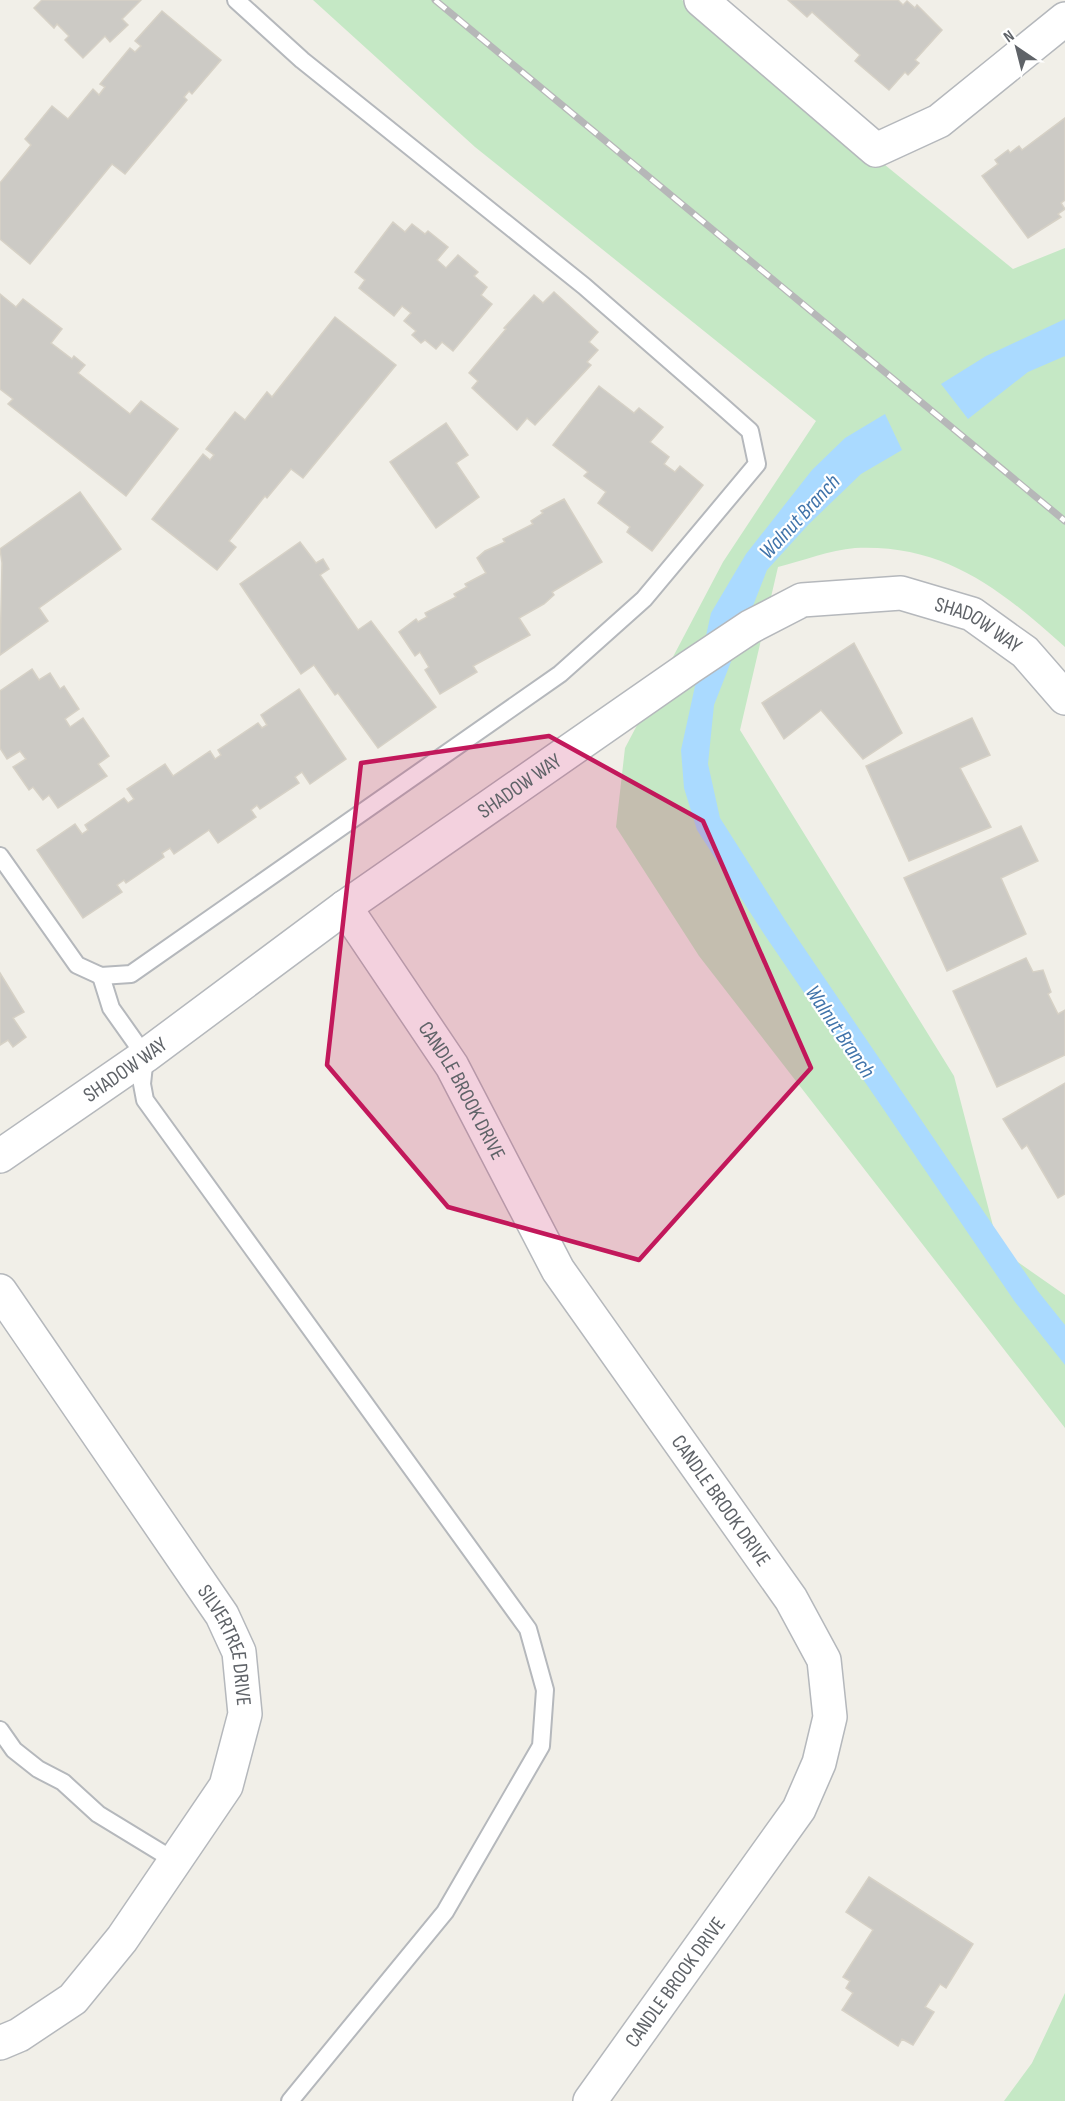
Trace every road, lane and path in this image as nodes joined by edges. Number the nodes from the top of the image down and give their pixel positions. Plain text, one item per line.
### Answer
1 (236, 0) edge
2 (701, 0) edge
3 (1065, 19) edge
4 (1065, 698) edge
5 (0, 856) edge
6 (345, 907) junction
7 (101, 976) junction
8 (145, 1056) junction
9 (0, 1156) edge
10 (0, 1291) edge
11 (0, 1730) edge
12 (175, 1861) junction
13 (0, 2043) edge
14 (290, 2101) edge
15 (590, 2101) edge

1 - 7 lane
2 - 3 street
4 - 6 street, SHADOW WAY
5 - 7 lane
6 - 8 street, SHADOW WAY
6 - 15 street, CANDLE BROOK DRIVE
7 - 8 lane
8 - 9 street, SHADOW WAY
8 - 14 lane
10 - 12 street, SILVERTREE DRIVE
11 - 12 lane
12 - 13 street, SILVERTREE DRIVE

